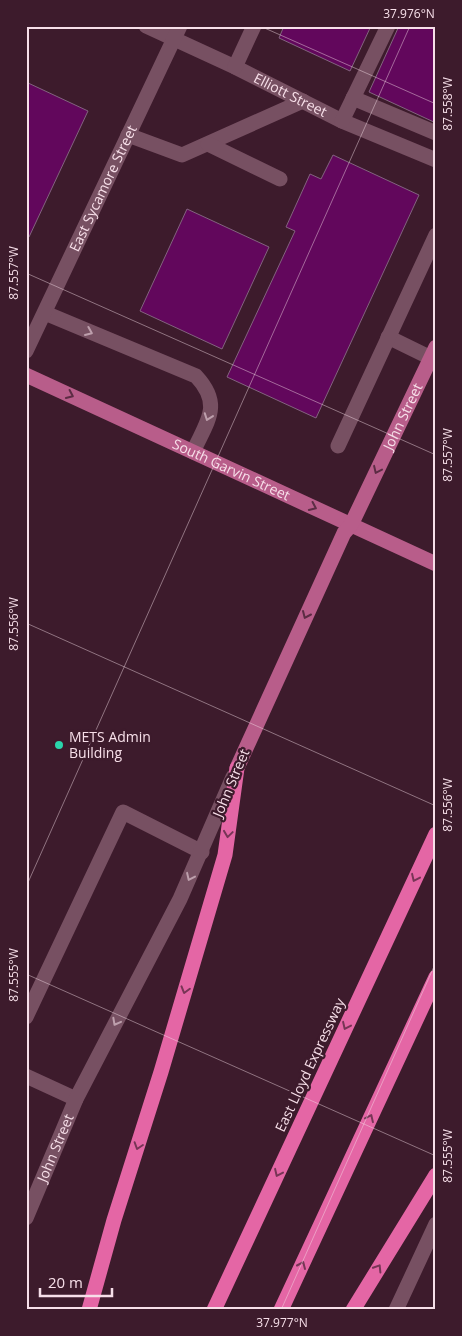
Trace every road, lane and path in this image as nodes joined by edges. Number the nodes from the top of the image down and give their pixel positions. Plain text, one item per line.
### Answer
1 (146, 26) edge
2 (254, 26) edge
3 (388, 26) edge
4 (177, 32) edge
5 (235, 68) junction
6 (353, 98) junction
7 (303, 101) junction
8 (342, 121) junction
9 (436, 133) edge
10 (128, 135) junction
11 (208, 144) junction
12 (436, 160) edge
13 (280, 179) dead end
14 (436, 235) edge
15 (45, 313) junction
16 (388, 337) junction
17 (26, 351) edge
18 (433, 352) edge
19 (26, 375) edge
20 (338, 446) dead end
21 (193, 452) junction
22 (352, 525) junction
23 (436, 564) edge
24 (237, 768) junction
25 (436, 834) edge
26 (202, 852) junction
27 (436, 977) edge
28 (26, 1017) edge
29 (26, 1076) edge
30 (76, 1099) junction
31 (436, 1175) edge
32 (26, 1218) edge
33 (436, 1224) edge
34 (432, 1243) edge
35 (89, 1310) edge
36 (214, 1310) edge
37 (282, 1310) edge
38 (353, 1310) edge
39 (396, 1310) edge

1 - 4 street, Elliott Street
2 - 5 street
3 - 6 street
4 - 5 street, Elliott Street
4 - 10 street, East Sycamore Street
5 - 7 street, Elliott Street
6 - 8 street
6 - 9 street
7 - 8 street, Elliott Street
7 - 11 street
8 - 12 street, Elliott Street
10 - 11 street
10 - 15 street, East Sycamore Street
11 - 13 street
14 - 16 street
15 - 17 street, East Sycamore Street
15 -> 21 street
16 - 18 street
16 - 20 street
18 -> 22 main road, John Street
19 -> 21 main road, South Garvin Street
21 -> 22 main road, South Garvin Street
22 - 23 main road, South Garvin Street
22 -> 24 main road, John Street
24 - 26 street, John Street
24 -> 35 highway
25 -> 36 highway, East Lloyd Expressway
26 - 28 street
26 -> 30 street, John Street
37 -> 27 highway
29 - 30 street
30 - 32 street, John Street
38 -> 31 highway
33 - 34 street
34 - 39 street

